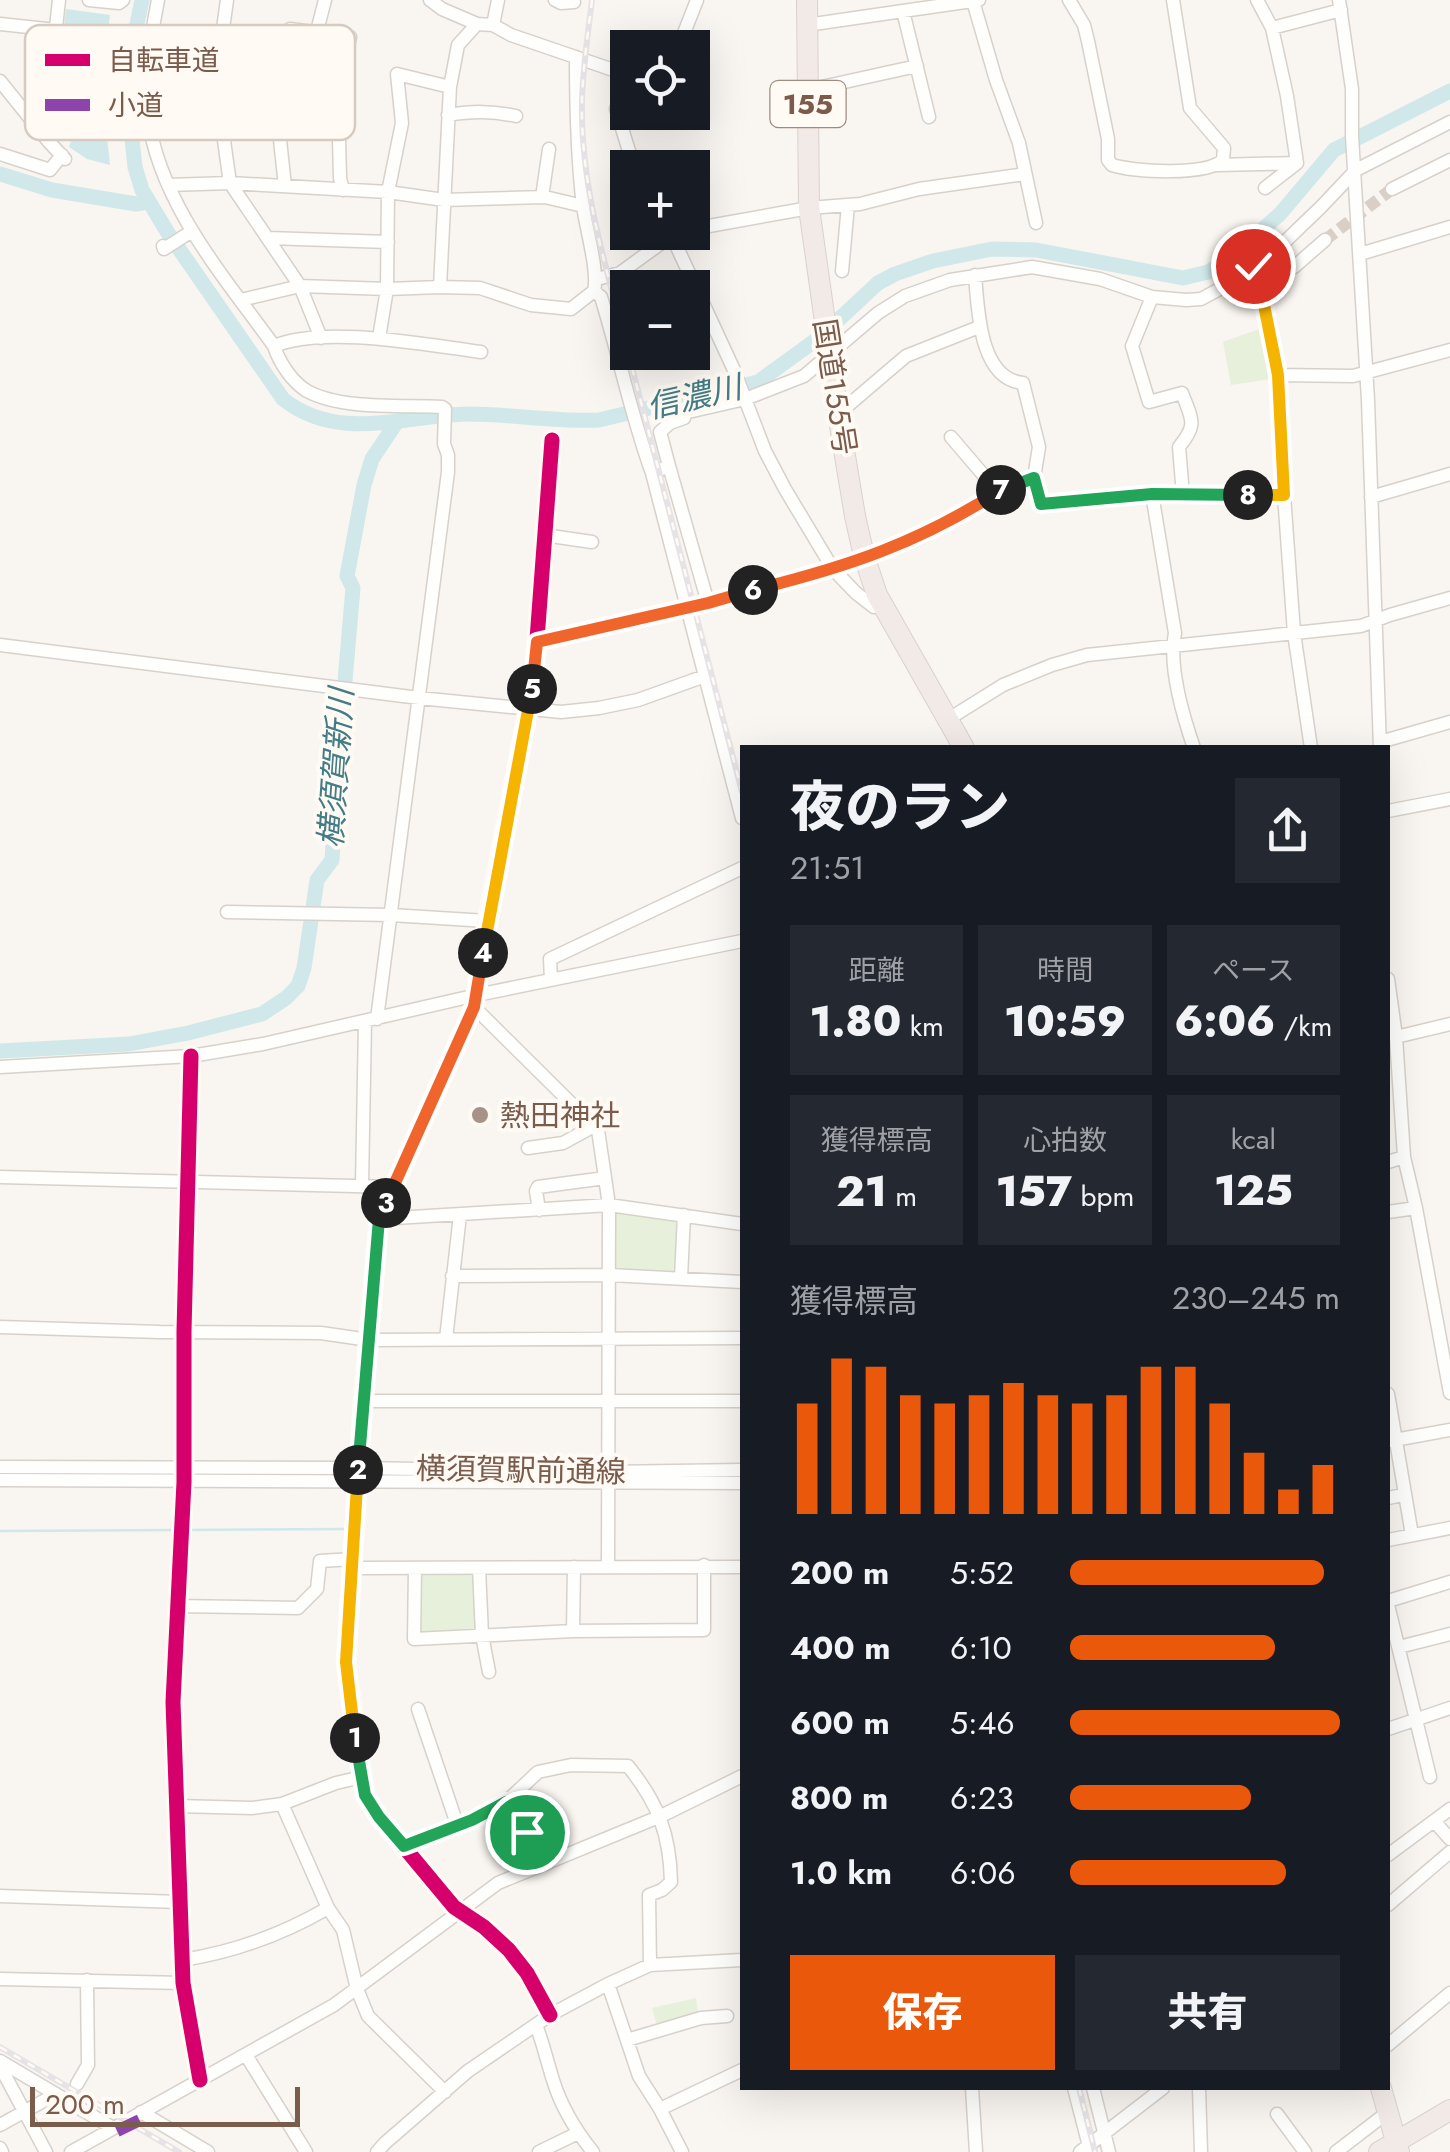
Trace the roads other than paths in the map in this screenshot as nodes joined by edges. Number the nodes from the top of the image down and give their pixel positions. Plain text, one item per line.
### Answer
1 (58, 0) edge
2 (89, 0) edge
3 (123, 0) edge
4 (158, 0) edge
5 (227, 0) edge
6 (325, 0) edge
7 (430, 0) edge
8 (498, 0) edge
9 (555, 0) edge
10 (697, 0) edge
11 (808, 0) edge
12 (1069, 0) edge
13 (1173, 0) edge
14 (1257, 0) edge
15 (976, 1) edge
16 (574, 2) edge
17 (945, 2) edge
18 (1340, 5) edge
19 (903, 10) junction
20 (0, 24) edge
21 (477, 24) junction
22 (56, 25) edge
23 (155, 25) edge
24 (223, 25) edge
25 (319, 25) edge
26 (808, 25) junction
27 (493, 26) junction
28 (25, 27) edge
29 (1272, 28) junction
30 (685, 30) edge
31 (576, 57) junction
32 (917, 66) junction
33 (610, 69) edge
34 (0, 80) edge
35 (450, 86) junction
36 (808, 90) junction
37 (25, 112) edge
38 (448, 115) junction
39 (516, 116) dead end
40 (929, 118) dead end
41 (1450, 122) edge
42 (49, 140) edge
43 (154, 140) edge
44 (224, 140) edge
45 (280, 140) edge
46 (339, 140) edge
47 (549, 149) dead end
48 (0, 154) edge
49 (1297, 163) junction
50 (1218, 165) junction
51 (1449, 165) edge
52 (1356, 168) junction
53 (1025, 174) junction
54 (230, 183) junction
55 (168, 185) junction
56 (285, 186) junction
57 (1265, 188) dead end
58 (1392, 189) tunnel mouth
59 (343, 190) junction
60 (388, 192) junction
61 (542, 197) junction
62 (444, 200) junction
63 (848, 205) junction
64 (583, 206) junction
65 (809, 208) junction
66 (1036, 223) dead end
67 (710, 226) edge
68 (1450, 226) edge
69 (187, 233) junction
70 (268, 238) junction
71 (1325, 240) tunnel mouth
72 (388, 242) junction
73 (165, 246) dead end
74 (651, 250) edge
75 (679, 250) edge
76 (1273, 253) junction
77 (1360, 254) junction
78 (1253, 266) junction
79 (842, 271) dead end
80 (975, 275) junction
81 (300, 286) junction
82 (595, 286) junction
83 (440, 287) junction
84 (387, 289) junction
85 (1152, 298) junction
86 (241, 300) junction
87 (979, 327) junction
88 (320, 338) junction
89 (379, 338) junction
90 (274, 346) junction
91 (1450, 350) edge
92 (480, 352) dead end
93 (829, 353) junction
94 (1366, 372) junction
95 (1278, 375) junction
96 (744, 397) junction
97 (838, 414) junction
98 (950, 437) dead end
99 (552, 440) dead end
100 (669, 466) junction
101 (652, 473) junction
102 (1450, 474) edge
103 (1034, 478) junction
104 (998, 492) junction
105 (1152, 494) junction
106 (1284, 495) junction
107 (1182, 496) junction
108 (1372, 498) junction
109 (544, 535) junction
110 (592, 542) dead end
111 (865, 560) junction
112 (834, 570) junction
113 (1450, 598) edge
114 (708, 603) junction
115 (883, 606) junction
116 (688, 607) junction
117 (1376, 621) junction
118 (1294, 632) junction
119 (537, 642) junction
120 (0, 645) edge
121 (1172, 646) junction
122 (705, 676) junction
123 (419, 698) junction
124 (528, 707) junction
125 (1450, 722) edge
126 (954, 738) edge
127 (1193, 745) edge
128 (1311, 745) edge
129 (1380, 745) edge
130 (1450, 800) edge
131 (740, 810) edge
132 (1390, 811) edge
133 (740, 869) edge
134 (227, 912) dead end
135 (390, 916) junction
136 (488, 922) junction
137 (740, 942) edge
138 (551, 979) junction
139 (476, 1001) junction
140 (1390, 1004) edge
141 (371, 1020) junction
142 (1450, 1024) edge
143 (1393, 1041) edge
144 (191, 1056) junction
145 (0, 1068) edge
146 (594, 1126) junction
147 (528, 1148) dead end
148 (1404, 1157) junction
149 (1390, 1161) edge
150 (0, 1177) edge
151 (605, 1178) junction
152 (189, 1181) junction
153 (362, 1185) junction
154 (393, 1187) junction
155 (610, 1205) junction
156 (1416, 1208) junction
157 (538, 1210) junction
158 (1390, 1212) edge
159 (460, 1215) junction
160 (684, 1215) junction
161 (379, 1219) junction
162 (740, 1224) edge
163 (610, 1275) junction
164 (452, 1276) junction
165 (681, 1278) junction
166 (740, 1282) edge
167 (0, 1327) edge
168 (184, 1331) junction
169 (608, 1338) junction
170 (740, 1338) edge
171 (446, 1339) junction
172 (369, 1340) junction
173 (1450, 1393) edge
174 (364, 1401) junction
175 (740, 1401) edge
176 (608, 1402) junction
177 (1450, 1430) edge
178 (1391, 1441) edge
179 (0, 1467) edge
180 (740, 1470) edge
181 (184, 1475) junction
182 (358, 1475) junction
183 (608, 1478) junction
184 (0, 1480) edge
185 (740, 1483) edge
186 (1404, 1495) junction
187 (1390, 1498) edge
188 (1450, 1528) edge
189 (1412, 1534) junction
190 (1390, 1540) edge
191 (353, 1564) junction
192 (704, 1565) junction
193 (608, 1566) junction
194 (574, 1567) junction
195 (740, 1567) edge
196 (478, 1568) junction
197 (414, 1569) junction
198 (1450, 1582) edge
199 (1390, 1602) edge
200 (177, 1606) junction
201 (1390, 1611) edge
202 (573, 1631) junction
203 (1450, 1634) edge
204 (482, 1635) junction
205 (1399, 1647) junction
206 (489, 1672) dead end
207 (1450, 1708) edge
208 (418, 1709) dead end
209 (1417, 1721) junction
210 (1390, 1728) edge
211 (740, 1777) edge
212 (1430, 1777) dead end
213 (356, 1778) junction
214 (506, 1802) junction
215 (282, 1804) junction
216 (178, 1806) junction
217 (1450, 1810) edge
218 (661, 1816) junction
219 (1434, 1821) junction
220 (457, 1824) junction
221 (1450, 1839) edge
222 (404, 1846) junction
223 (1450, 1852) edge
224 (1390, 1854) edge
225 (546, 1864) junction
226 (0, 1896) edge
227 (180, 1902) junction
228 (1390, 1903) edge
229 (328, 1908) junction
230 (460, 1910) junction
231 (182, 1960) junction
232 (740, 1960) edge
233 (650, 1965) junction
234 (0, 1979) edge
235 (88, 1980) junction
236 (183, 1984) junction
237 (608, 1984) junction
238 (357, 1989) junction
239 (1450, 1992) edge
240 (550, 2015) junction
241 (727, 2016) dead end
242 (536, 2024) junction
243 (627, 2040) junction
244 (1390, 2043) edge
245 (246, 2055) junction
246 (1, 2063) edge
247 (740, 2071) edge
248 (200, 2080) junction
249 (77, 2084) dead end
250 (972, 2090) edge
251 (1074, 2090) edge
252 (1093, 2090) edge
253 (1160, 2090) edge
254 (1199, 2090) edge
255 (1382, 2090) edge
256 (445, 2092) junction
257 (56, 2094) junction
258 (660, 2108) junction
259 (1450, 2110) edge
260 (24, 2112) junction
261 (1388, 2112) junction
262 (144, 2114) junction
263 (1276, 2114) dead end
264 (1450, 2122) edge
265 (0, 2125) edge
266 (115, 2130) junction
267 (578, 2133) junction
268 (1103, 2134) junction
269 (1087, 2150) edge
270 (1394, 2150) edge
271 (46, 2152) edge
272 (71, 2152) edge
273 (208, 2152) edge
274 (306, 2152) edge
275 (377, 2152) edge
276 (540, 2152) edge
277 (593, 2152) edge
278 (682, 2152) edge
279 (976, 2152) edge
280 (1109, 2152) edge
281 (1201, 2152) edge
282 (1305, 2152) edge
283 (1336, 2152) edge

1 - 22 street
2 - 3 street
4 - 23 street
5 - 24 street
6 - 25 street
7 - 21 street
8 - 27 street
9 - 16 street
10 - 30 street
11 - 26 highway, 国道155号 / 155
12 - 50 street
13 - 50 street
14 - 29 street
15 - 17 street
15 - 53 street
17 - 19 street
18 - 29 street
18 - 52 street
19 - 26 street
19 - 32 street
20 - 28 street
21 - 27 street
21 - 35 street
26 - 36 highway, 国道155号 / 155
27 - 31 street
29 - 49 street
31 - 33 street
31 - 64 street
32 - 36 street
32 - 40 street
34 - 37 street
35 - 38 street
35 - 60 street
36 - 65 highway, 国道155号 / 155
38 - 39 street
38 - 62 street
41 - 52 street
42 - 48 street
43 - 55 street
44 - 54 street
45 - 56 street
46 - 59 street
47 - 61 street
49 - 50 street
49 - 57 street
51 - 58 street
52 - 76 street
52 - 77 street
53 - 63 street
53 - 66 street
54 - 55 street
54 - 56 street
54 - 70 street
55 - 69 street
56 - 59 street
59 - 60 street
60 - 62 street
60 - 72 street
61 - 62 street
61 - 64 street
62 - 83 street
63 - 65 street
63 - 79 street
64 - 82 street
65 - 67 street
65 - 93 highway, 国道155号 / 155
68 - 77 street
69 - 73 street
69 - 86 street
70 - 72 street
70 - 81 street
71 - 76 street
72 - 84 street
74 - 82 street
75 - 96 street
76 - 78 street
77 - 94 street
78 - 85 street
78 - 95 street
80 - 85 street
80 - 87 street
80 - 93 street
81 - 84 street
81 - 86 street
81 - 88 street
82 - 83 street
82 - 101 street
83 - 84 street
84 - 89 street
85 - 107 street
86 - 90 street
87 - 97 street
87 - 103 street
88 - 89 street
88 - 90 street
89 - 92 street
90 - 123 street
91 - 94 street
93 - 96 street
93 - 97 highway, 国道155号 / 155
94 - 95 street
94 - 108 street
95 - 106 street
96 - 100 street
96 - 112 street
97 - 111 highway, 国道155号 / 155
98 - 104 street
99 - 109 street
100 - 101 street
100 - 114 street
101 - 116 street
102 - 108 street
103 - 104 street
103 - 105 street
104 - 111 street
105 - 107 street
105 - 121 street
106 - 107 street
106 - 118 street
108 - 117 street
109 - 110 street
109 - 119 street
111 - 112 street
111 - 115 highway, 国道155号 / 155
112 - 114 street
112 - 115 street
113 - 117 street
114 - 116 street
115 - 126 highway, 国道155号 / 155
116 - 119 street
116 - 122 street
117 - 118 street
117 - 129 street
118 - 121 street
118 - 128 street
119 - 124 street
120 - 123 street
121 - 126 street
121 - 127 street
122 - 124 street
122 - 131 street
123 - 124 street
123 - 135 street
124 - 136 street
125 - 129 street
130 - 132 street
133 - 138 street
134 - 135 street
135 - 136 street
135 - 141 street
136 - 139 street
137 - 138 street
138 - 139 street
139 - 141 street
139 - 146 street
139 - 154 street
140 - 143 street
141 - 144 street
141 - 153 street
142 - 143 street
143 - 148 street
144 - 145 street
144 - 152 street
146 - 147 street
146 - 151 street
148 - 149 street
148 - 156 street
150 - 152 street
151 - 155 street
151 - 157 street
152 - 153 street
152 - 168 street
153 - 154 street
154 - 161 street
155 - 157 street
155 - 160 street
155 - 163 street
156 - 158 street
156 - 173 street
157 - 159 street
159 - 161 street
159 - 164 street
160 - 162 street
160 - 165 street
161 - 172 street
163 - 164 street
163 - 165 street
163 - 169 street
164 - 171 street
165 - 166 street
167 - 168 street
168 - 172 street
168 - 181 street
169 - 170 street
169 - 171 street
169 - 176 street
171 - 172 street
172 - 174 street
174 - 176 street
174 - 182 street
175 - 176 street
176 - 183 street
177 - 178 street
178 - 186 street
179 - 181 street, 横須賀駅前通線
180 - 183 street, 横須賀駅前通線
181 - 182 street, 横須賀駅前通線
181 - 184 street, 横須賀駅前通線
181 - 200 street
182 - 183 street, 横須賀駅前通線
182 - 191 street
183 - 185 street, 横須賀駅前通線
183 - 193 street
186 - 187 street
186 - 189 street
188 - 189 street
189 - 190 street
191 - 197 street
191 - 200 street
191 - 213 street
192 - 193 street
192 - 195 street
192 - 202 street
193 - 194 street
194 - 196 street
194 - 202 street
196 - 197 street
196 - 204 street
197 - 204 street
198 - 199 street
200 - 216 street
201 - 205 street
202 - 204 street
203 - 205 street
204 - 206 street
205 - 209 street
207 - 209 street
208 - 220 street
209 - 210 street
209 - 212 street
211 - 218 street
213 - 215 street
213 - 222 street
214 - 218 street
214 - 220 street
214 - 225 street
215 - 216 street
215 - 229 street
216 - 227 street
217 - 219 street
218 - 225 street
218 - 233 street
219 - 221 street
219 - 224 street
220 - 222 street
222 - 230 street
223 - 228 street
225 - 230 street
226 - 227 street
227 - 231 street
229 - 231 street
229 - 238 street
230 - 238 street
230 - 240 street
231 - 236 street
232 - 233 street
233 - 237 street
234 - 235 street
235 - 236 street
235 - 249 street
236 - 248 street
237 - 240 street
237 - 243 street
238 - 245 street
238 - 256 street
239 - 244 street
240 - 242 street
241 - 243 street
242 - 256 street
242 - 267 street
243 - 258 street
245 - 248 street
245 - 274 street
246 - 257 street
246 - 260 street
247 - 258 street
248 - 262 street
250 - 279 street
251 - 269 street
252 - 268 street
253 - 268 street
254 - 281 street
255 - 261 highway
256 - 275 street
257 - 260 street
257 - 266 street
258 - 278 street
259 - 270 highway
260 - 265 street
260 - 271 street
261 - 270 highway
261 - 283 street
262 - 266 street
262 - 273 street
263 - 282 street
264 - 270 highway
266 - 272 street
267 - 276 street
267 - 277 street
268 - 269 street
268 - 280 street

